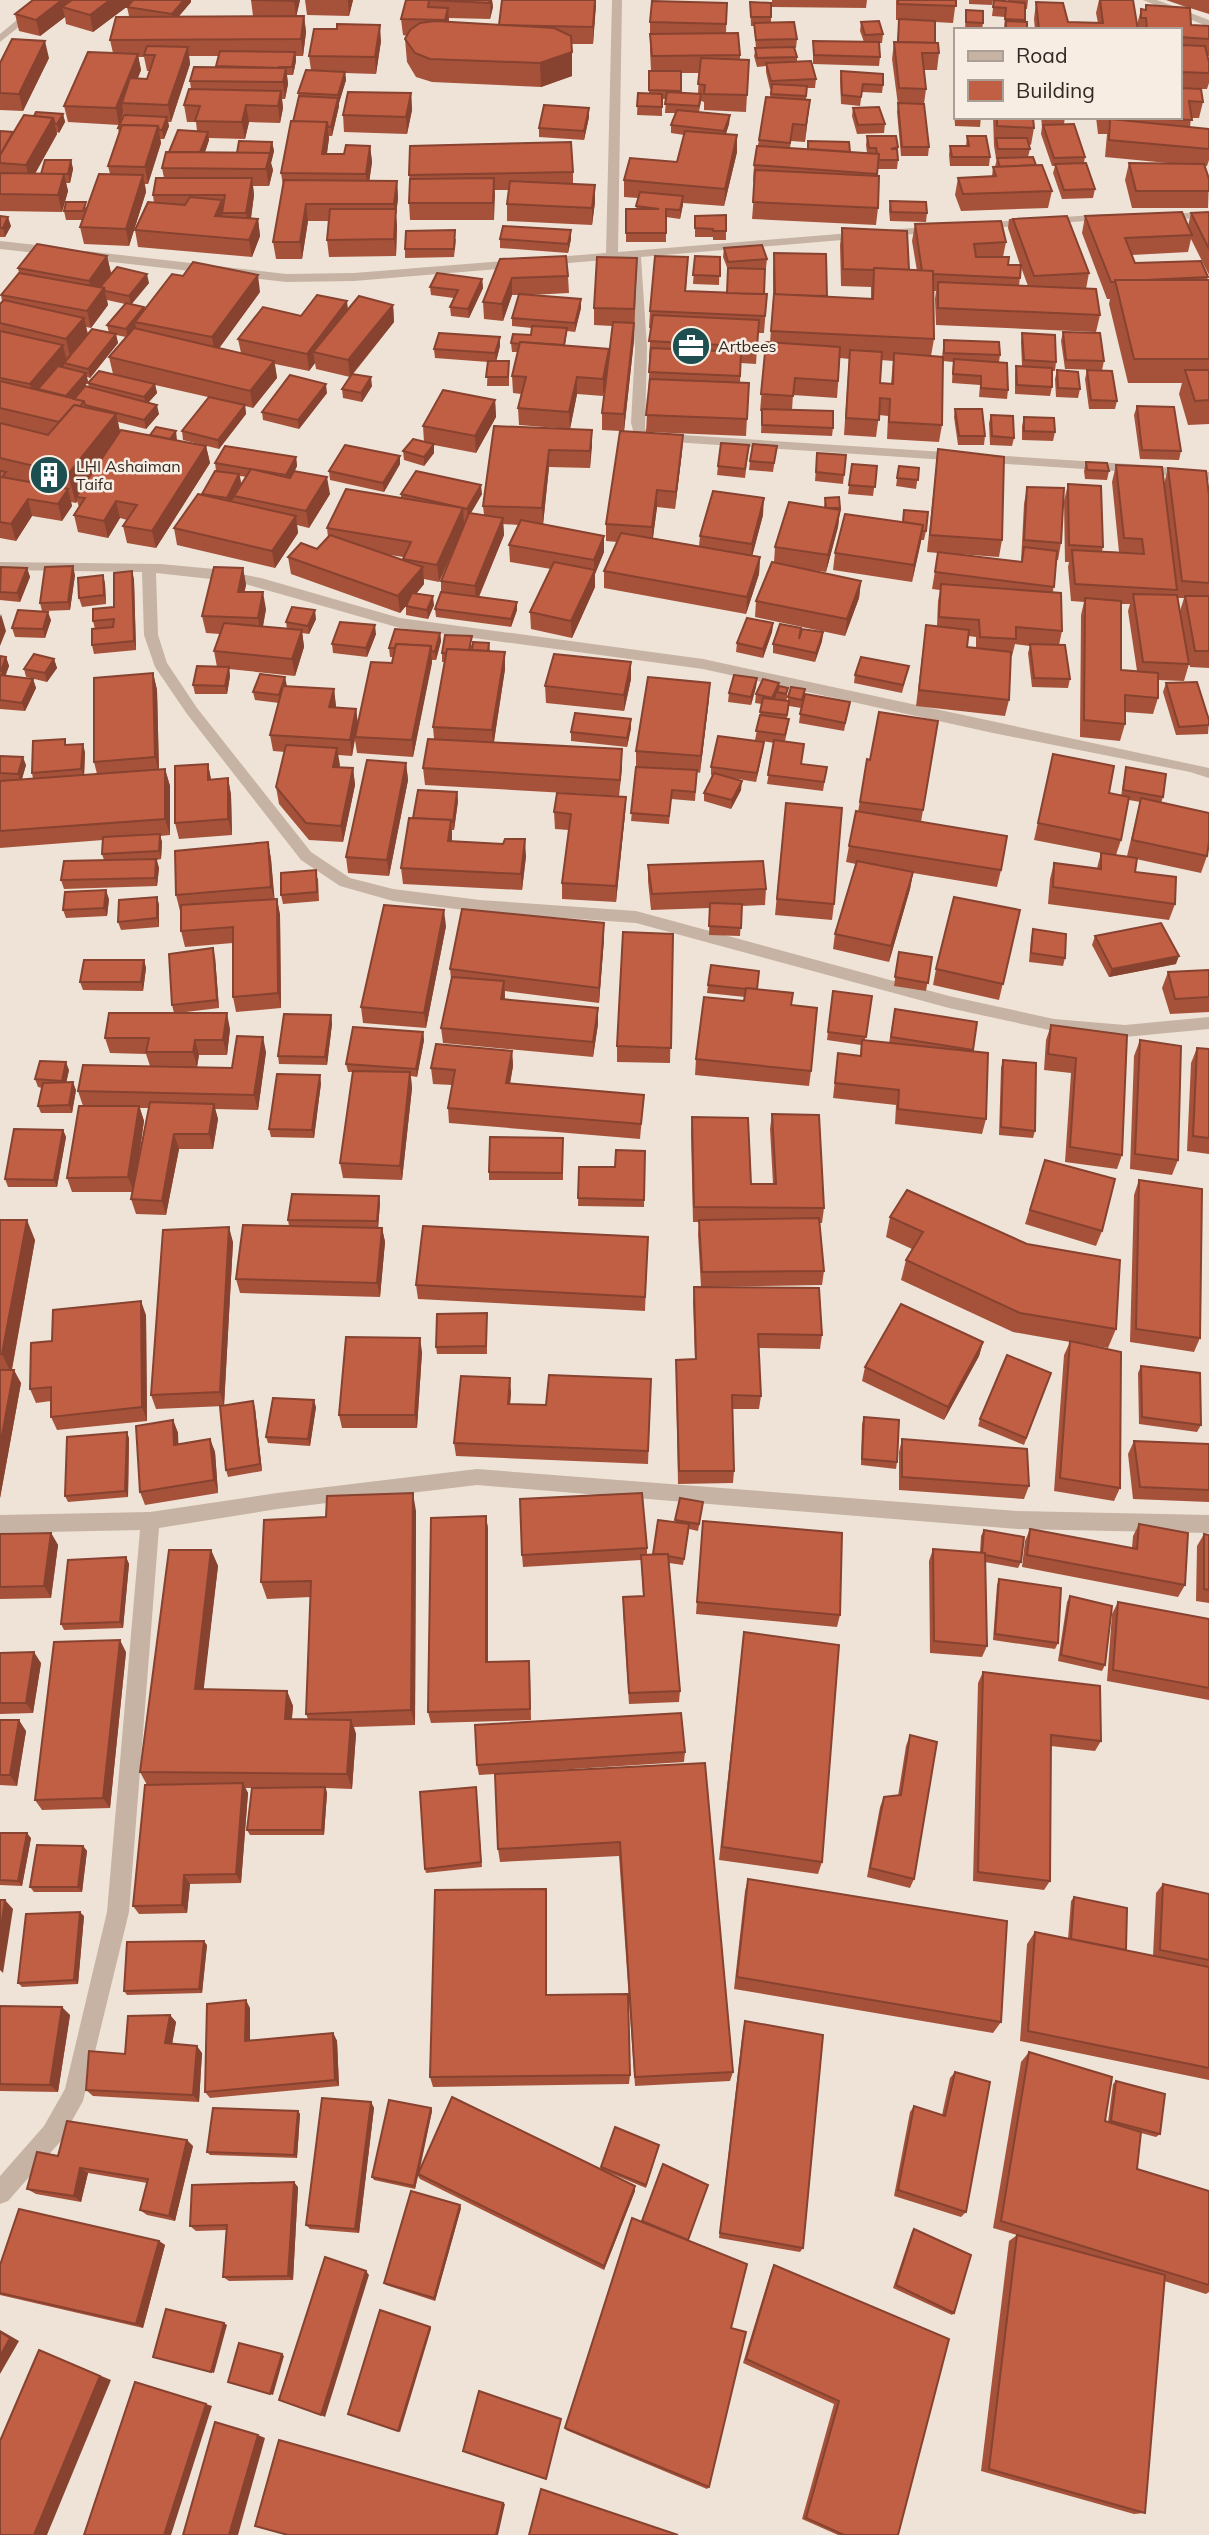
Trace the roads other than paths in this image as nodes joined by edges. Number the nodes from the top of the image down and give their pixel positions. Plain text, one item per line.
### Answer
1 (47, 0) edge
2 (617, 0) edge
3 (1148, 0) edge
4 (1209, 24) edge
5 (0, 39) edge
6 (1127, 216) edge
7 (1153, 216) edge
8 (1209, 216) edge
9 (968, 227) edge
10 (954, 228) edge
11 (2, 249) edge
12 (635, 255) junction
13 (612, 257) junction
14 (1209, 476) edge
15 (0, 566) edge
16 (149, 569) junction
17 (1209, 773) edge
18 (1209, 1023) edge
19 (150, 1521) junction
20 (0, 1524) edge
21 (1209, 1524) edge
22 (0, 2193) edge

1 - 5 street
2 - 13 street
3 - 4 street
6 - 9 street
7 - 8 street
10 - 12 street
11 - 13 street
12 - 13 street
12 - 14 street
15 - 16 street
16 - 17 street
16 - 18 street
19 - 20 street
19 - 21 street
19 - 22 street

